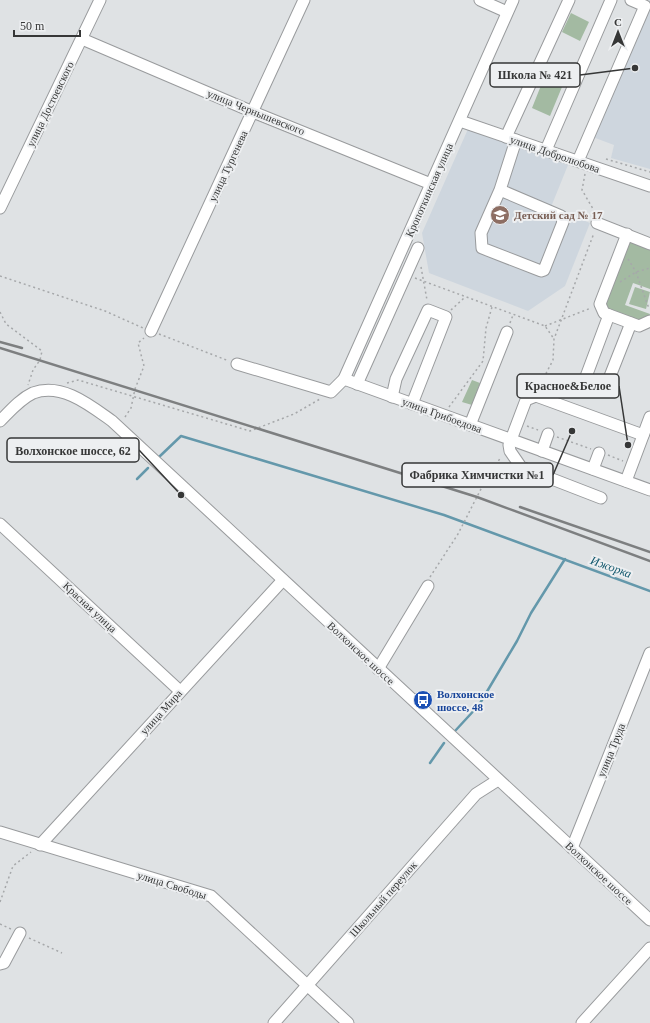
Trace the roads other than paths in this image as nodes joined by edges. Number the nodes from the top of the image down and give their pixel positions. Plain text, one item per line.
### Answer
1 (100, 0) edge
2 (304, 0) edge
3 (480, 0) edge
4 (513, 0) edge
5 (569, 0) edge
6 (611, 0) edge
7 (631, 0) edge
8 (507, 12) junction
9 (82, 39) junction
10 (252, 112) junction
11 (460, 121) junction
12 (511, 138) junction
13 (546, 150) junction
14 (582, 163) junction
15 (432, 184) junction
16 (650, 186) edge
17 (500, 190) junction
18 (0, 208) edge
19 (597, 223) road end
20 (627, 234) junction
21 (650, 244) edge
22 (418, 248) road end
23 (609, 315) junction
24 (650, 321) edge
25 (631, 323) junction
26 (151, 331) road end
27 (507, 332) dead end
28 (237, 364) road end
29 (344, 379) junction
30 (357, 384) junction
31 (392, 397) junction
32 (412, 404) junction
33 (650, 417) edge
34 (0, 421) edge
35 (470, 425) junction
36 (548, 434) road end
37 (643, 435) junction
38 (510, 442) junction
39 (542, 451) junction
40 (599, 453) road end
41 (593, 469) junction
42 (626, 481) junction
43 (650, 490) edge
44 (602, 498) dead end
45 (0, 524) edge
46 (283, 580) junction
47 (428, 586) road end
48 (650, 653) edge
49 (378, 669) junction
50 (180, 691) junction
51 (498, 780) junction
52 (0, 832) edge
53 (40, 845) junction
54 (572, 848) junction
55 (650, 920) edge
56 (20, 933) road end
57 (650, 948) edge
58 (0, 964) edge
59 (308, 986) junction
60 (274, 1023) edge
61 (348, 1023) edge
62 (582, 1023) edge

1 - 9 street, улица Достоевского
2 - 10 street, улица Тургенева
3 - 8 street
4 - 8 street, Кропоткинская улица
5 - 12 street
6 - 13 street
7 - 14 street
8 - 11 street, Кропоткинская улица
9 - 10 street, улица Чернышевского
9 - 18 street, улица Достоевского
10 - 15 street, улица Чернышевского
10 - 26 street, улица Тургенева
11 - 12 street, улица Добролюбова
11 - 15 street, Кропоткинская улица
12 - 13 street, улица Добролюбова
12 - 17 street
13 - 14 street, улица Добролюбова
14 - 16 street, улица Добролюбова
15 - 29 street, Кропоткинская улица
17 - 17 street
19 - 20 street
20 - 21 street
20 - 23 street
22 - 30 street
23 - 25 street
23 - 25 street
24 - 25 street
27 - 35 street
28 - 29 street
29 - 30 street, улица Грибоедова
30 - 31 street, улица Грибоедова
31 - 32 street, улица Грибоедова
31 - 32 street
32 - 35 street, улица Грибоедова
33 - 37 street
34 - 46 street, Волхонское шоссе
35 - 38 street, улица Грибоедова
36 - 39 street
37 - 38 street
37 - 42 street
38 - 39 street, улица Грибоедова
38 - 44 street
39 - 41 street, улица Грибоедова
40 - 41 street
41 - 42 street, улица Грибоедова
42 - 43 street, улица Грибоедова
45 - 50 street, Красная улица
46 - 49 street, Волхонское шоссе
46 - 50 street, улица Мира
47 - 49 street
48 - 54 street, улица Труда
49 - 51 street, Волхонское шоссе
50 - 53 street, улица Мира
51 - 54 street, Волхонское шоссе
51 - 59 street, Школьный переулок
52 - 53 street, улица Свободы
53 - 59 street, улица Свободы
54 - 55 street, Волхонское шоссе
56 - 58 street
57 - 62 street
59 - 60 street, Школьный переулок
59 - 61 street, улица Свободы

